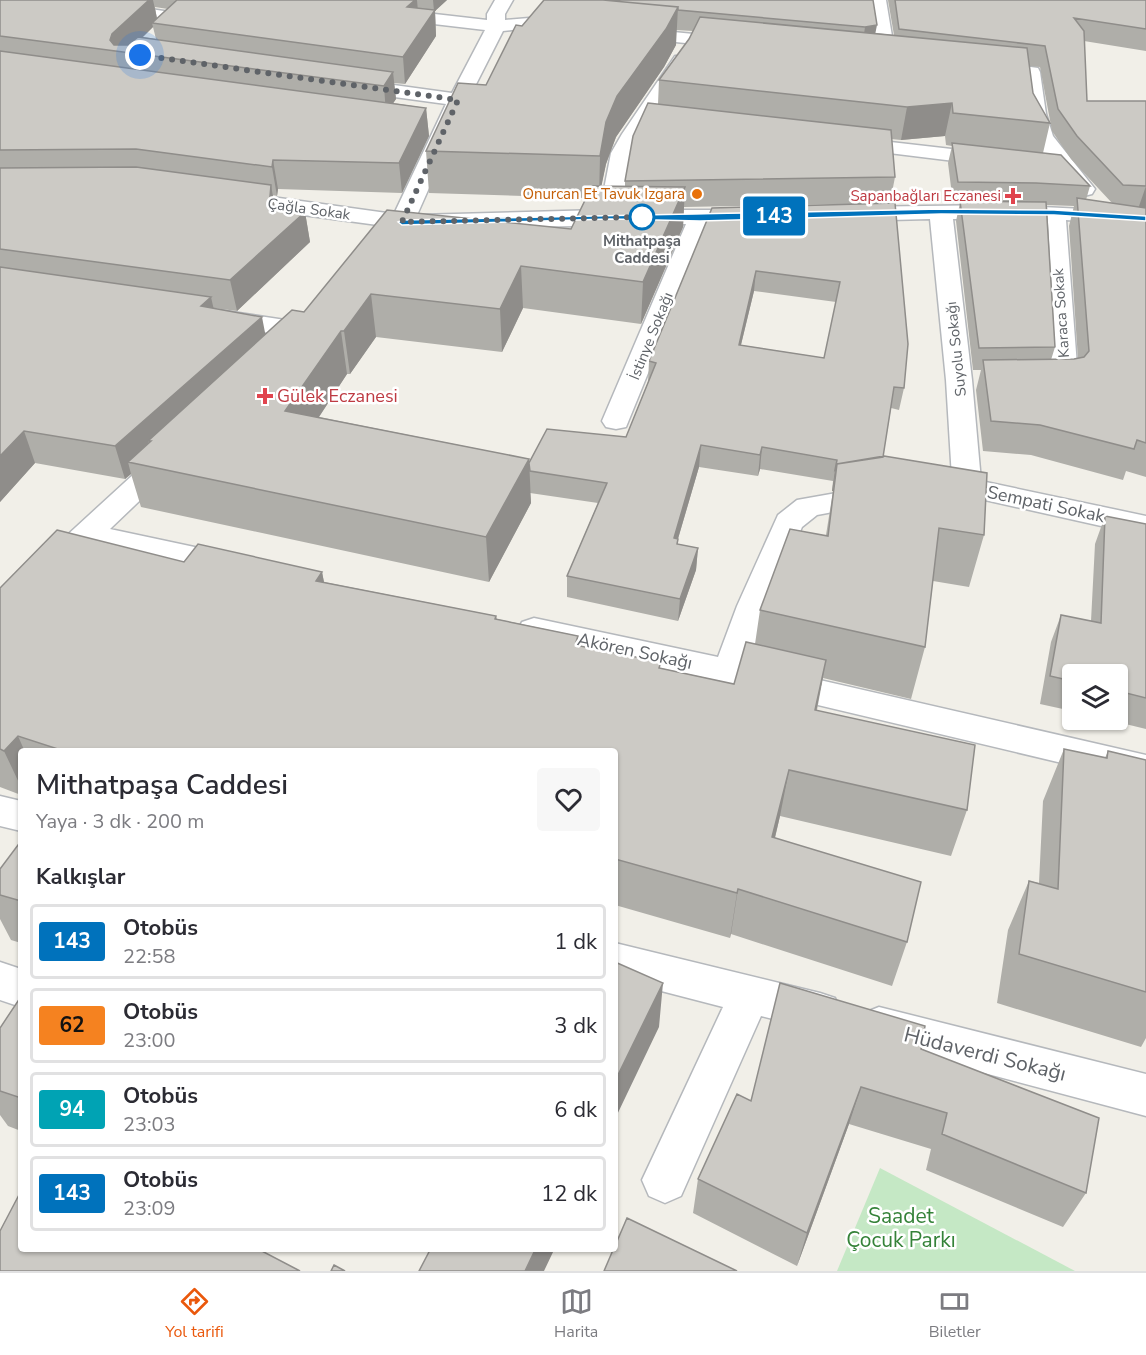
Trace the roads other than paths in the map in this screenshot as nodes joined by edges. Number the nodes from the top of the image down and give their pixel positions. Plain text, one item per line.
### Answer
1 (73, 0) edge
2 (877, 0) edge
3 (512, 4) edge
4 (195, 6) edge
5 (379, 12) edge
6 (177, 18) junction
7 (496, 26) junction
8 (586, 29) edge
9 (621, 32) edge
10 (162, 33) edge
11 (690, 39) junction
12 (747, 44) edge
13 (839, 53) edge
14 (873, 55) junction
15 (895, 58) edge
16 (963, 65) edge
17 (331, 82) edge
18 (458, 100) junction
19 (642, 119) junction
20 (666, 122) edge
21 (421, 127) edge
22 (444, 130) junction
23 (830, 141) edge
24 (1066, 168) junction
25 (205, 194) edge
26 (941, 212) junction
27 (1054, 213) junction
28 (826, 215) edge
29 (1107, 215) junction
30 (769, 216) edge
31 (610, 217) junction
32 (700, 218) junction
33 (1146, 219) edge
34 (402, 222) junction
35 (372, 255) edge
36 (201, 315) edge
37 (279, 355) edge
38 (1017, 380) edge
39 (616, 421) dead end
40 (192, 436) edge
41 (967, 487) junction
42 (1146, 526) edge
43 (87, 534) junction
44 (52, 566) edge
45 (260, 571) edge
46 (502, 623) edge
47 (730, 672) junction
48 (1146, 769) edge
49 (0, 811) edge
50 (18, 815) edge
51 (618, 962) edge
52 (0, 981) edge
53 (18, 987) edge
54 (750, 995) junction
55 (1146, 1095) edge
56 (665, 1180) dead end

1 - 6 street
2 - 14 street
3 - 7 street
4 - 6 street
5 - 7 street
6 - 10 street
7 - 8 street
7 - 18 street
9 - 11 street
11 - 12 street
11 - 19 street
13 - 14 street
14 - 15 street
16 - 24 street
17 - 18 street
18 - 22 street
19 - 20 street
19 - 31 street
21 - 22 street
22 - 34 street
23 - 24 street
24 - 29 street
25 - 34 street, Çağla Sokak
26 - 27 street
26 - 28 street
26 - 41 street, Suyolu Sokağı
27 - 29 street
27 - 38 street, Karaca Sokak
29 - 33 street
30 - 32 street, Çağla Sokak
31 - 32 street, Çağla Sokak
31 - 34 street, Çağla Sokak
32 - 39 street, İstinye Sokağı
34 - 35 street
36 - 37 street
40 - 43 street
41 - 42 street, Sempati Sokak
41 - 47 street, Sempati Sokak
43 - 44 street
43 - 45 street
46 - 47 street, Akören Sokağı
47 - 48 street, Akören Sokağı
49 - 50 street
51 - 54 street, Hüdaverdi Sokağı
52 - 53 street
54 - 55 street, Hüdaverdi Sokağı
54 - 56 street

